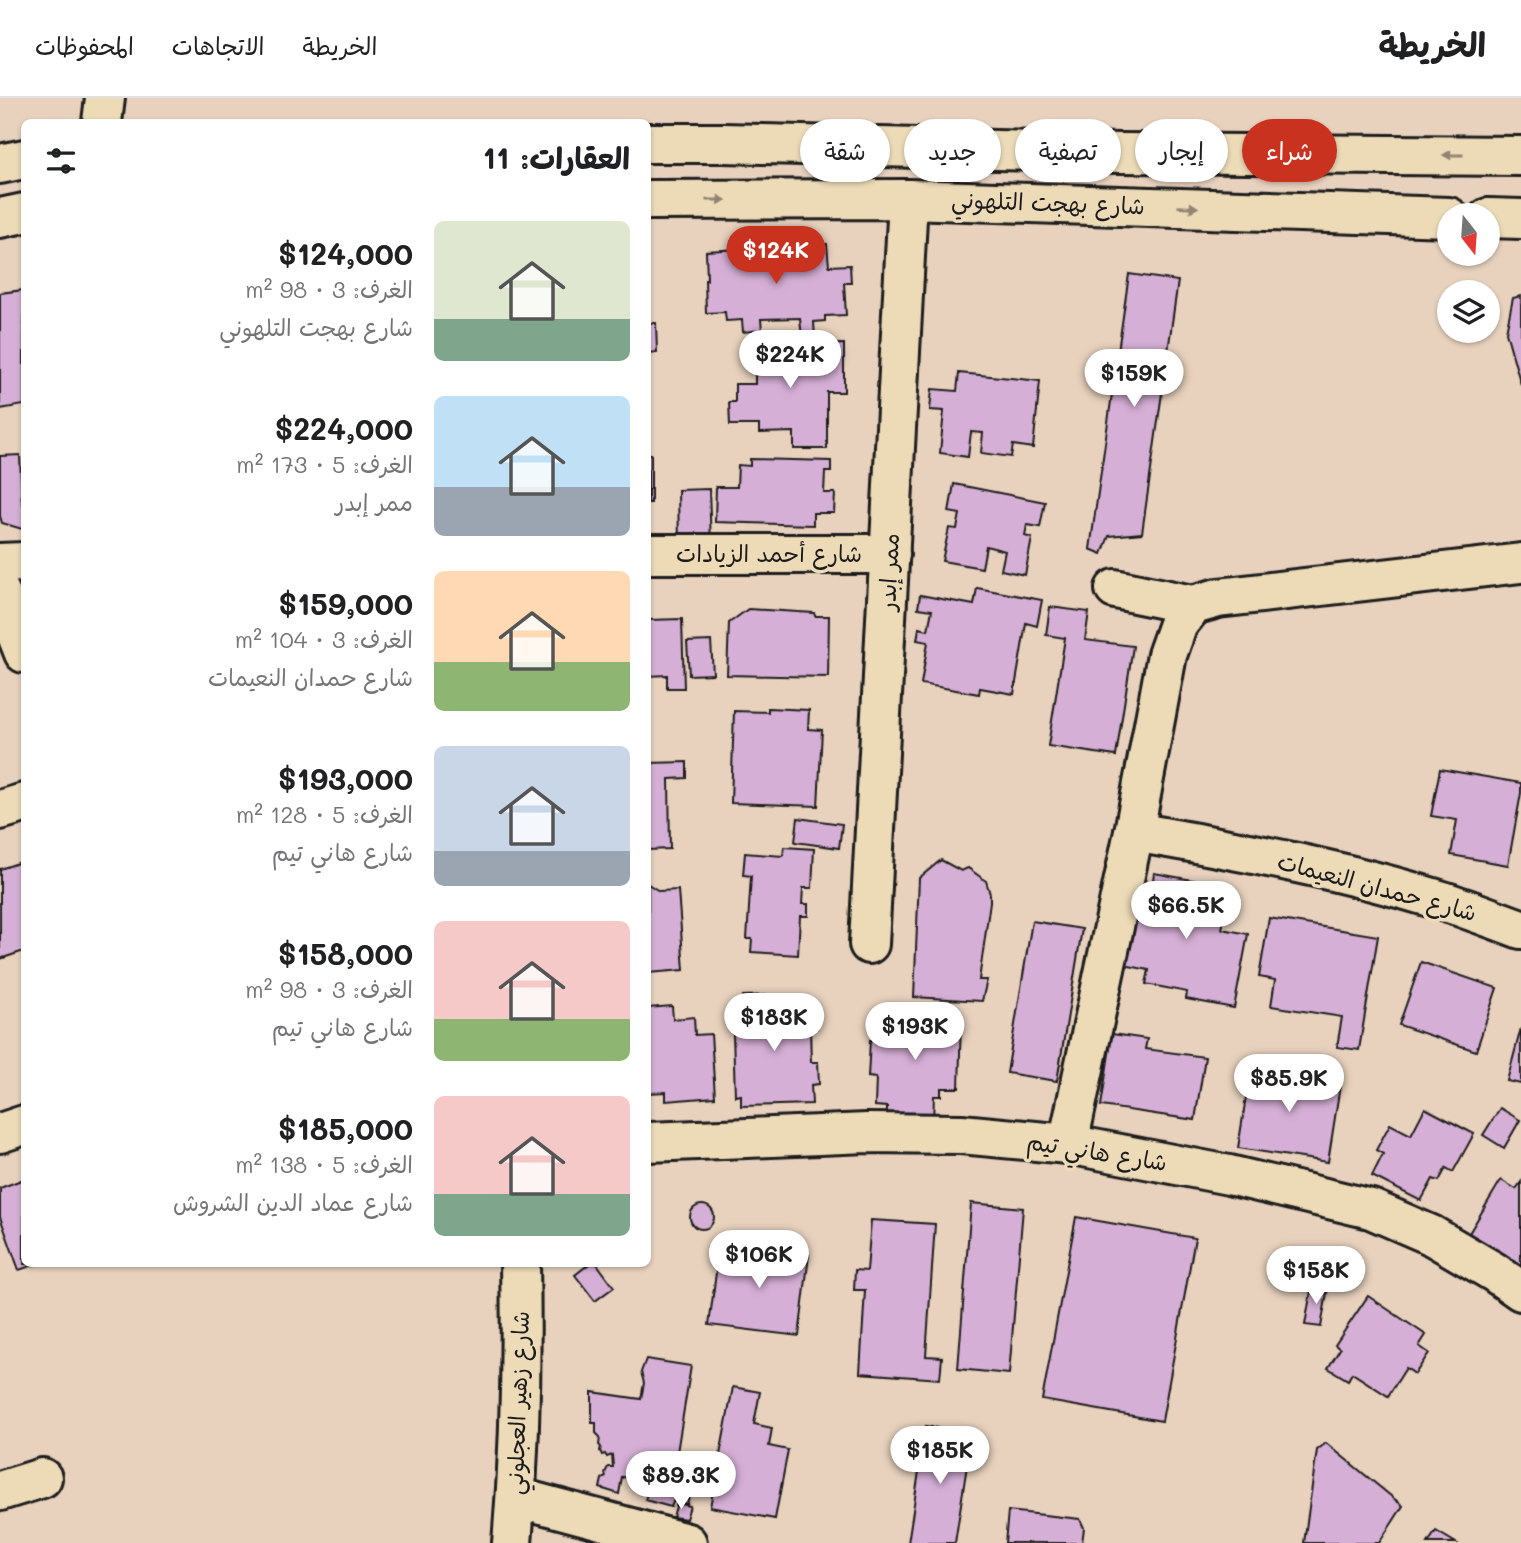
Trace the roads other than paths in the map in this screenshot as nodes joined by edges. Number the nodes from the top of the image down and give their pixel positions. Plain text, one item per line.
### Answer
1 (105, 98) edge
2 (102, 119) edge
3 (651, 143) edge
4 (1521, 156) edge
5 (21, 160) edge
6 (0, 163) edge
7 (908, 199) junction
8 (651, 200) edge
9 (21, 214) edge
10 (1437, 217) edge
11 (0, 218) edge
12 (1500, 218) edge
13 (1521, 219) edge
14 (651, 554) edge
15 (890, 554) junction
16 (21, 562) edge
17 (0, 563) edge
18 (1521, 563) edge
19 (1115, 589) dead end
20 (0, 592) edge
21 (1193, 605) junction
22 (21, 645) edge
23 (21, 804) edge
24 (0, 810) edge
25 (1134, 832) junction
26 (1521, 929) edge
27 (869, 944) dead end
28 (21, 1126) edge
29 (0, 1133) edge
30 (651, 1142) edge
31 (1069, 1144) junction
32 (520, 1267) edge
33 (1521, 1291) edge
34 (42, 1478) dead end
35 (0, 1491) edge
36 (516, 1497) junction
37 (512, 1543) edge
38 (687, 1543) edge

1 - 2 street
4 -> 3 street
5 - 6 street
8 -> 7 street, شارع بهجت التلهوني
7 -> 10 street, شارع بهجت التلهوني
7 - 15 street, ممر إبدر
9 - 11 street
12 - 13 street
14 - 15 street, شارع أحمد الزيادات
15 - 27 street, ممر إبدر
16 - 17 street
18 - 21 street
19 - 21 street
20 - 22 street
21 - 25 street
23 - 24 street
25 - 26 street, شارع حمدان النعيمات
25 - 31 street
28 - 29 street
30 - 31 street, شارع هاني تيم
31 - 33 street, شارع هاني تيم
32 - 36 street, شارع زهير العجلوني
34 - 35 street
36 - 37 street, شارع زهير العجلوني
36 - 38 street

